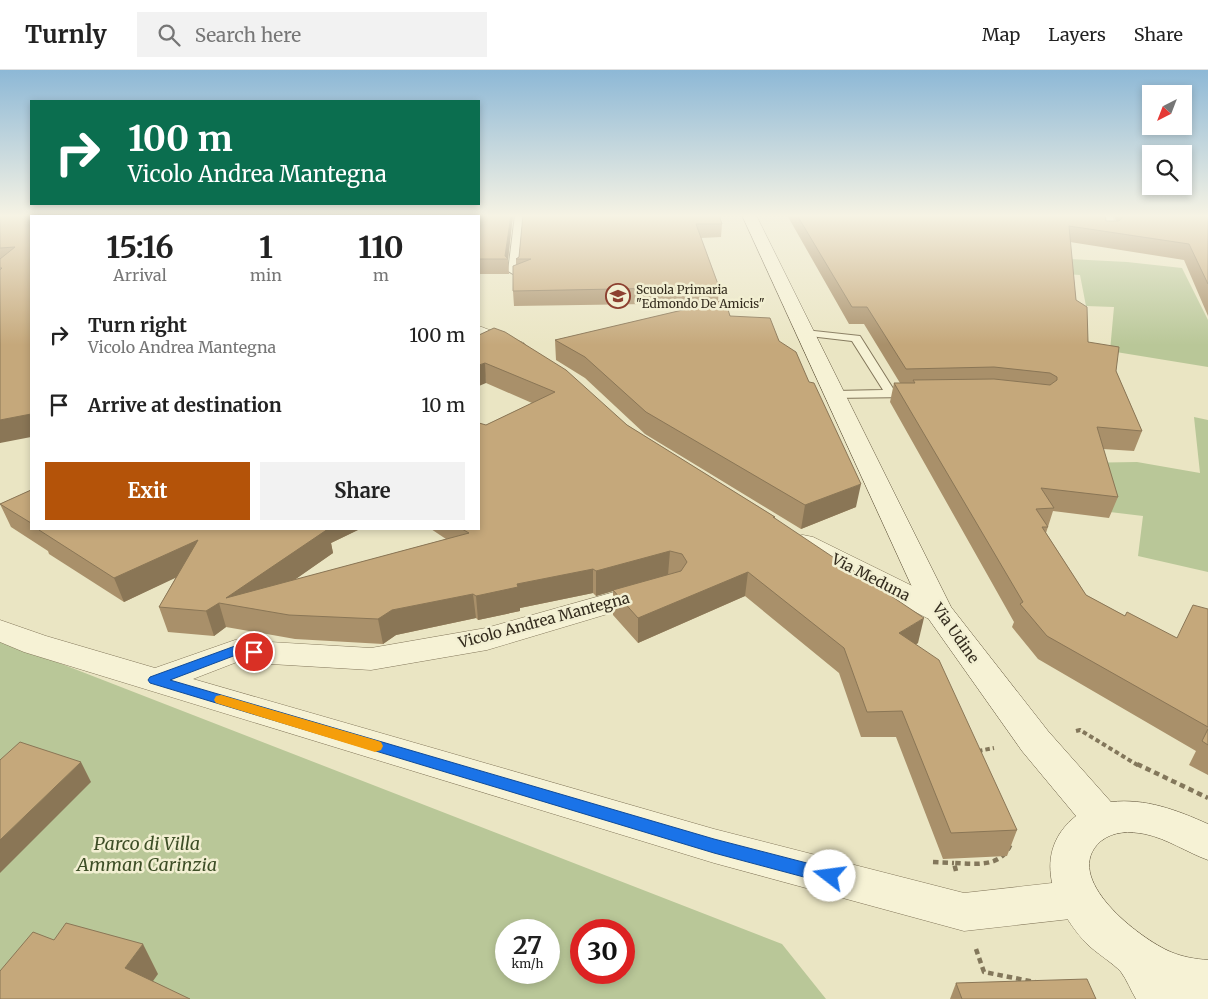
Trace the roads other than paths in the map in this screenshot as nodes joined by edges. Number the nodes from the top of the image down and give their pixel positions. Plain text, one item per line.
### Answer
1 (515, 258) edge
2 (770, 258) edge
3 (514, 271) edge
4 (480, 332) edge
5 (805, 333) junction
6 (538, 360) edge
7 (920, 393) edge
8 (891, 394) junction
9 (835, 395) junction
10 (786, 534) edge
11 (668, 586) edge
12 (938, 611) junction
13 (0, 630) edge
14 (155, 680) junction
15 (1103, 820) junction
16 (1208, 842) edge
17 (1079, 899) junction
18 (1136, 957) junction
19 (1208, 982) edge
20 (1161, 999) edge

1 - 3 lane
2 - 5 street, Via Udine
4 - 6 street
5 - 8 lane
5 - 9 street, Via Udine
7 - 8 lane
8 - 9 lane
9 - 12 street, Via Udine
10 - 12 street, Via Meduna
11 - 14 street, Vicolo Andrea Mantegna
12 - 15 street, Via Udine
13 - 14 street
14 - 17 street
15 - 16 street
15 - 17 street
17 - 18 street
18 - 19 street
18 - 20 street

